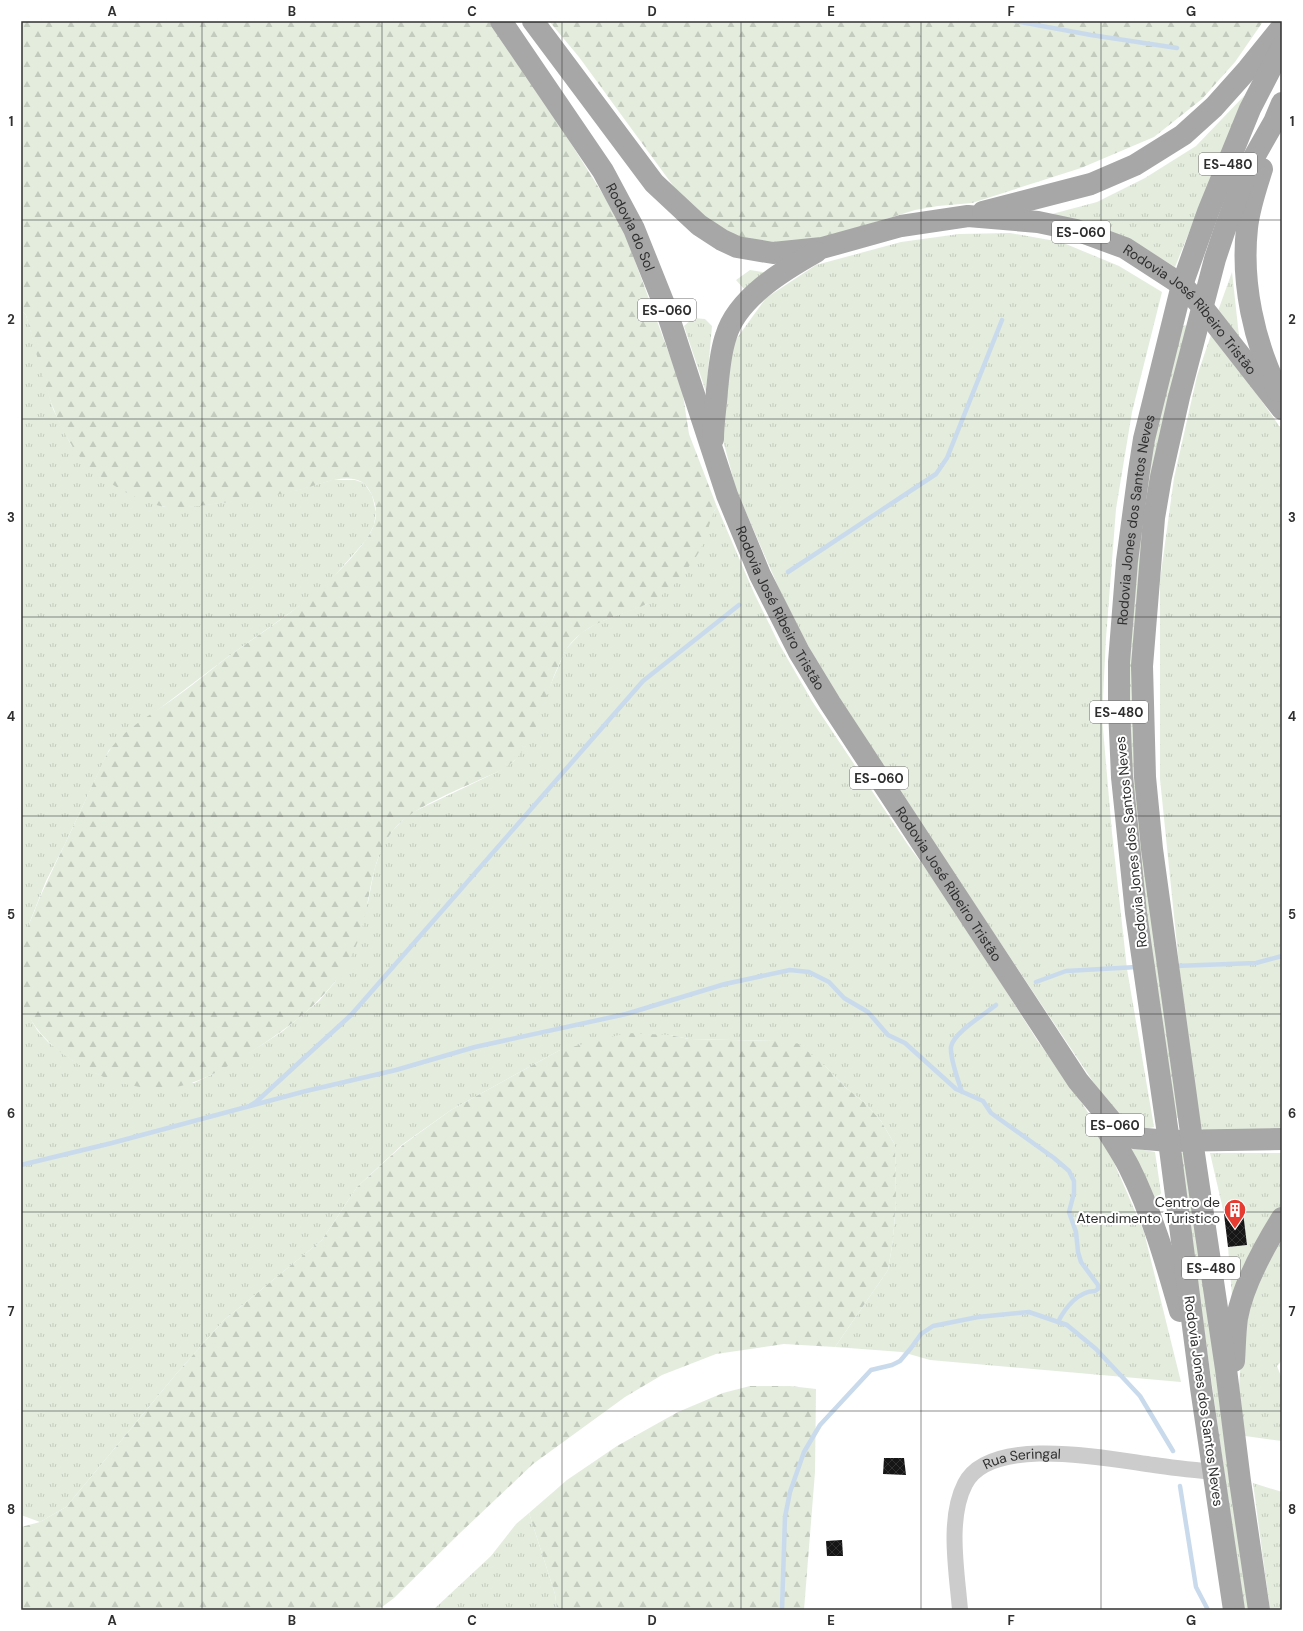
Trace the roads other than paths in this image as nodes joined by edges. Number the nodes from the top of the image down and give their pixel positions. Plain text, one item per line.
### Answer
1 (501, 21) edge
2 (533, 21) edge
3 (1282, 26) edge
4 (1282, 47) edge
5 (1278, 113) edge
6 (968, 216) junction
7 (822, 248) junction
8 (1182, 285) junction
9 (1203, 308) junction
10 (1282, 399) edge
11 (1282, 409) edge
12 (714, 456) junction
13 (1078, 1081) junction
14 (1282, 1139) edge
15 (1192, 1140) junction
16 (1169, 1141) junction
17 (1282, 1218) edge
18 (1201, 1388) junction
19 (1230, 1396) junction
20 (1214, 1472) junction
21 (960, 1610) edge
22 (1234, 1610) edge
23 (1259, 1610) edge

1 - 12 main road, Rodovia do Sol / ES-060
2 - 7 main road, ES-060
3 - 6 main road
4 - 8 main road, Rodovia Jones dos Santos Neves / ES-480
5 - 9 main road, Rodovia Jones dos Santos Neves / ES-480
5 - 10 main road
6 - 7 main road, Rodovia José Ribeiro Tristão / ES-060
6 - 8 main road, Rodovia José Ribeiro Tristão / ES-060
7 - 12 main road
8 - 9 main road, Rodovia José Ribeiro Tristão / ES-060
8 - 16 main road, Rodovia Jones dos Santos Neves / ES-480
9 - 11 main road, Rodovia José Ribeiro Tristão / ES-060
9 - 15 main road, Rodovia Jones dos Santos Neves / ES-480
12 - 13 main road, Rodovia José Ribeiro Tristão / ES-060
13 - 16 main road, Rodovia José Ribeiro Tristão / ES-060
13 - 18 main road
14 - 15 main road, Rodovia José Ribeiro Tristão / ES-060
15 - 16 main road, Rodovia José Ribeiro Tristão / ES-060
15 - 19 main road, Rodovia Jones dos Santos Neves / ES-480
16 - 18 main road, Rodovia Jones dos Santos Neves / ES-480
17 - 19 main road
18 - 20 main road, Rodovia Jones dos Santos Neves / ES-480
19 - 23 main road, Rodovia Jones dos Santos Neves / ES-480
20 - 21 street, Rua Seringal
20 - 22 main road, Rodovia Jones dos Santos Neves / ES-480

